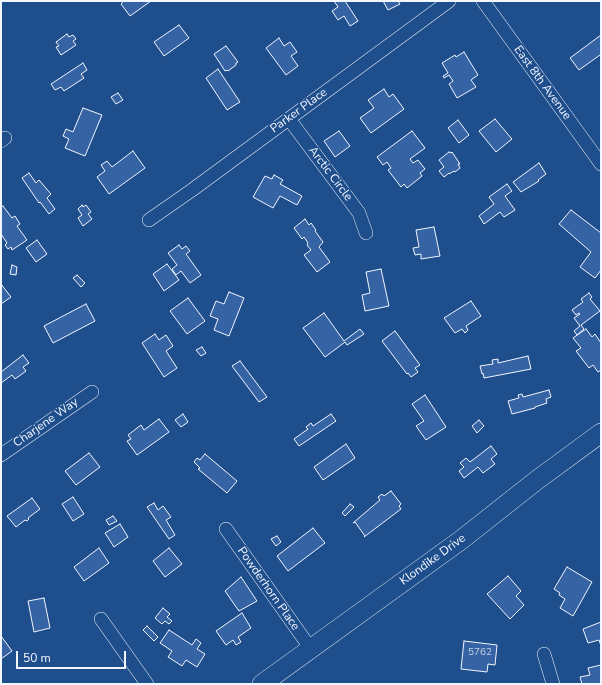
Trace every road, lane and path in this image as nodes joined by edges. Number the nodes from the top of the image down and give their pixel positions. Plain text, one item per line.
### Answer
1 (449, 1) edge
2 (483, 1) edge
3 (289, 119) junction
4 (601, 164) edge
5 (149, 220) dead end
6 (366, 233) dead end
7 (92, 392) dead end
8 (601, 433) edge
9 (1, 455) edge
10 (226, 529) dead end
11 (101, 619) dead end
12 (311, 649) junction
13 (544, 654) dead end
14 (147, 684) edge
15 (262, 684) edge
16 (552, 684) edge

1 - 3 street, Parker Place
2 - 4 street, East 8th Avenue
3 - 5 street, Parker Place
3 - 6 street, Arctic Circle
7 - 9 street, Charjene Way
8 - 12 street, Klondike Drive
10 - 12 street, Powderhorn Place
11 - 14 street
12 - 15 street, Klondike Drive
13 - 16 street

